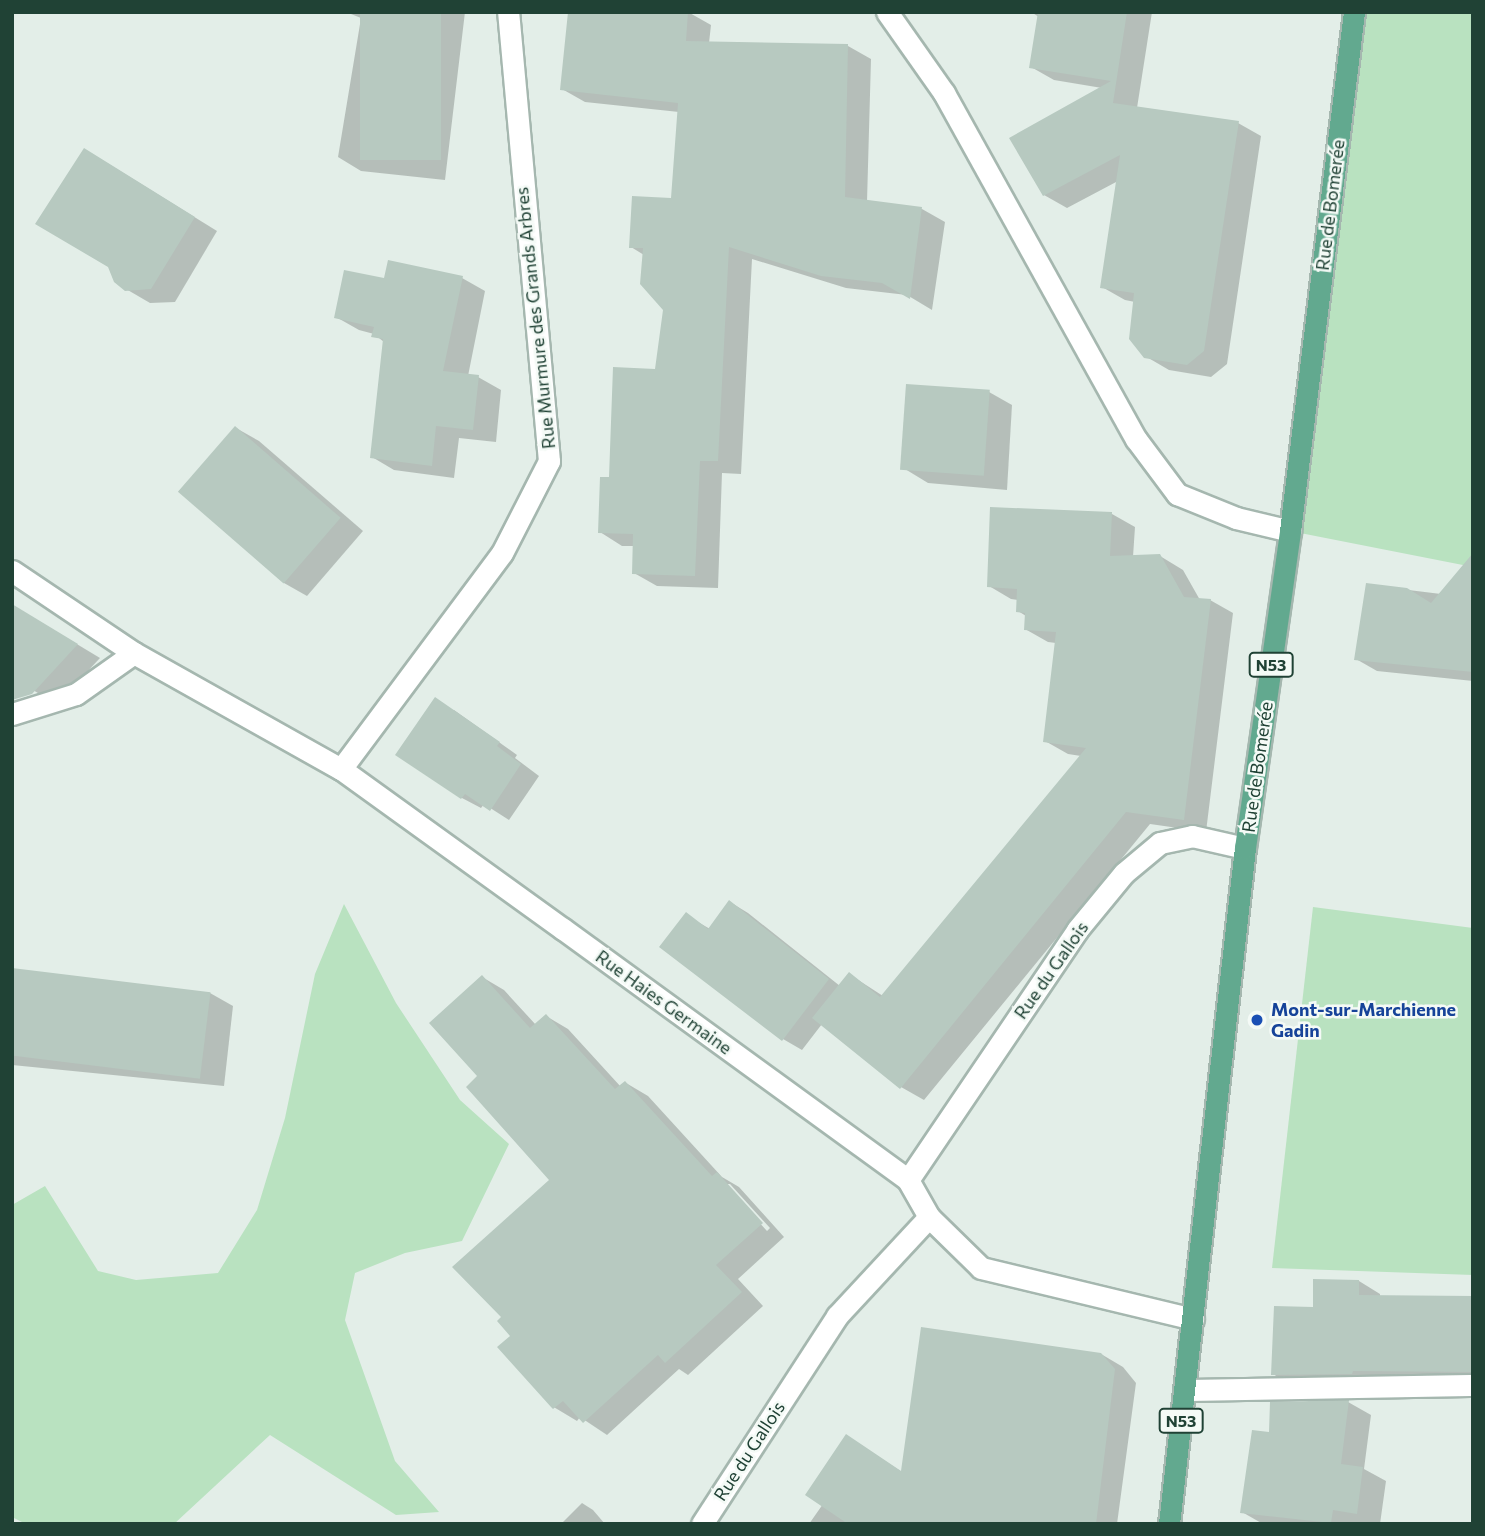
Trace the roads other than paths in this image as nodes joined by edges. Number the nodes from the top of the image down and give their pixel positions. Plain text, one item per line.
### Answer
1 (508, 12) edge
2 (887, 12) edge
3 (1354, 12) edge
4 (1290, 531) junction
5 (12, 571) edge
6 (134, 653) junction
7 (12, 714) edge
8 (341, 769) junction
9 (1245, 848) junction
10 (908, 1180) junction
11 (929, 1217) junction
12 (1193, 1319) junction
13 (1473, 1385) edge
14 (1185, 1390) junction
15 (702, 1524) edge
16 (1169, 1524) edge

1 - 8 street, Rue Murmure des Grands Arbres
2 - 4 street
3 - 4 main road, Rue de Bomerée / N53
4 - 9 main road, Rue de Bomerée / N53
5 - 6 street, Rue Haies Germaine
6 - 7 street
6 - 8 street, Rue Haies Germaine
8 - 10 street, Rue Haies Germaine
9 - 10 street, Rue du Gallois
9 - 12 main road, Rue de Bomerée / N53
10 - 11 street, Rue Haies Germaine
11 - 12 street, Rue Haies Germaine
11 - 15 street, Rue du Gallois
12 - 14 main road, Rue de Bomerée / N53
13 - 14 street
14 - 16 main road, Rue de Bomerée / N53

